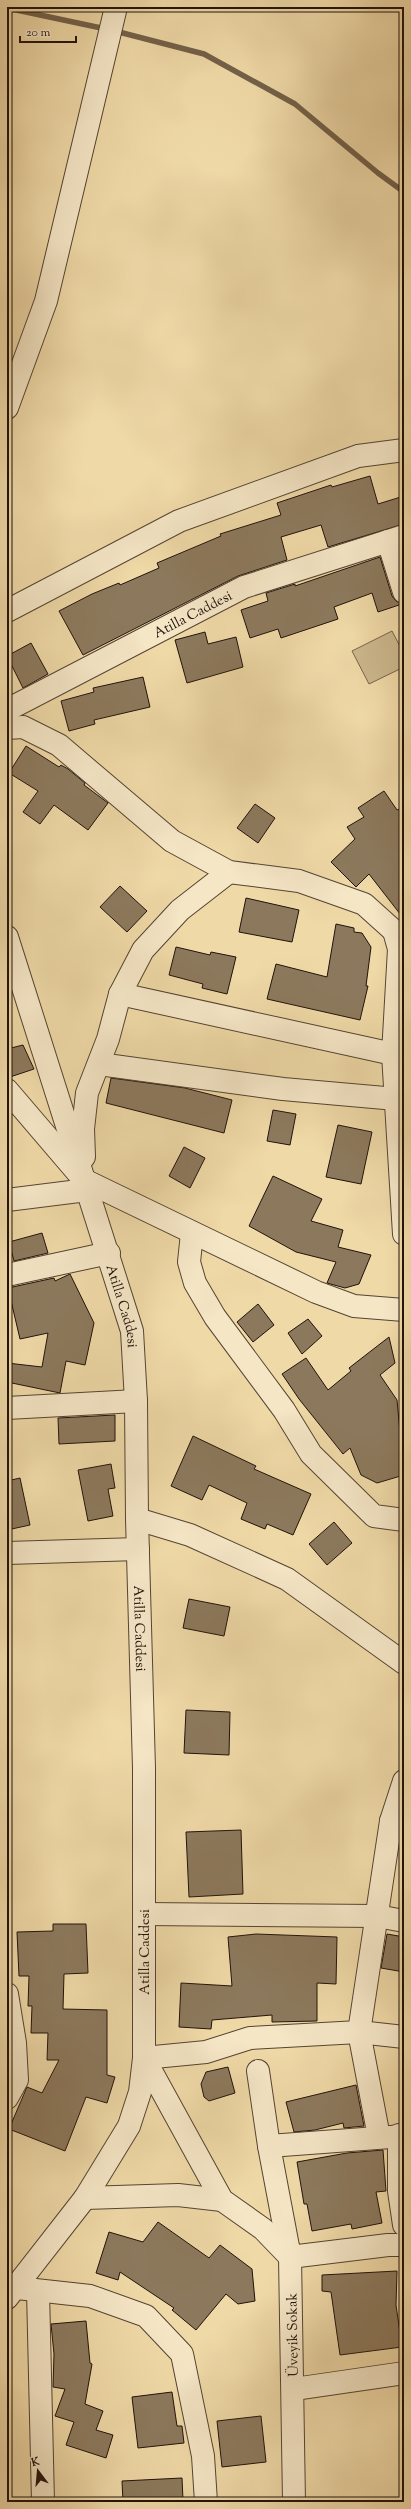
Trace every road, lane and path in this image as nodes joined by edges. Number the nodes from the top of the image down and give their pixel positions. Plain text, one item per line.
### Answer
1 (115, 10) edge
2 (7, 408) edge
3 (404, 450) edge
4 (396, 538) edge
5 (404, 592) edge
6 (7, 611) edge
7 (7, 710) edge
8 (7, 728) edge
9 (230, 872) junction
10 (399, 934) edge
11 (7, 937) edge
12 (120, 994) junction
13 (393, 1054) junction
14 (99, 1064) junction
15 (7, 1090) edge
16 (396, 1099) junction
17 (86, 1185) junction
18 (7, 1200) edge
19 (192, 1233) junction
20 (404, 1234) edge
21 (109, 1253) junction
22 (7, 1275) edge
23 (404, 1310) edge
24 (136, 1401) junction
25 (7, 1408) edge
26 (137, 1519) junction
27 (404, 1520) edge
28 (138, 1549) junction
29 (7, 1553) edge
30 (404, 1663) edge
31 (404, 1781) edge
32 (398, 1822) edge
33 (144, 1914) junction
34 (377, 1916) junction
35 (404, 1921) edge
36 (7, 1994) edge
37 (360, 2032) junction
38 (404, 2037) edge
39 (144, 2058) junction
40 (258, 2071) dead end
41 (7, 2098) edge
42 (394, 2136) edge
43 (269, 2146) junction
44 (85, 2198) junction
45 (222, 2200) junction
46 (404, 2225) edge
47 (404, 2245) edge
48 (290, 2257) junction
49 (38, 2291) junction
50 (12, 2293) edge
51 (404, 2373) edge
52 (294, 2389) junction
53 (43, 2502) edge
54 (206, 2502) edge
55 (294, 2502) edge

1 - 2 street
3 - 6 street
4 - 5 street
4 - 7 street, Atilla Caddesi
8 - 9 street
9 - 10 street
9 - 12 street
10 - 13 street
11 - 17 street, Atilla Caddesi
12 - 13 street
12 - 14 street
13 - 16 street
14 - 16 street
14 - 17 street
15 - 17 street
16 - 20 street
17 - 18 street
17 - 19 street
17 - 21 street, Atilla Caddesi
19 - 23 street
19 - 27 street
21 - 22 street
21 - 24 street, Atilla Caddesi
24 - 25 street
24 - 26 street, Atilla Caddesi
26 - 28 street, Atilla Caddesi
26 - 30 street
28 - 29 street
28 - 33 street, Atilla Caddesi
31 - 32 street
32 - 34 street
33 - 34 street
33 - 39 street, Atilla Caddesi
34 - 35 street
34 - 37 street
36 - 41 street
37 - 38 street
37 - 39 street
37 - 42 street
39 - 44 street, Atilla Caddesi
39 - 45 street
40 - 43 street, Üveyik Sokak
42 - 43 street
42 - 46 street
43 - 48 street, Üveyik Sokak
44 - 45 street
44 - 50 street, Atilla Caddesi
45 - 48 street
47 - 48 street
48 - 52 street, Üveyik Sokak
49 - 50 street
49 - 53 street
49 - 54 street
51 - 52 street
52 - 55 street, Üveyik Sokak

